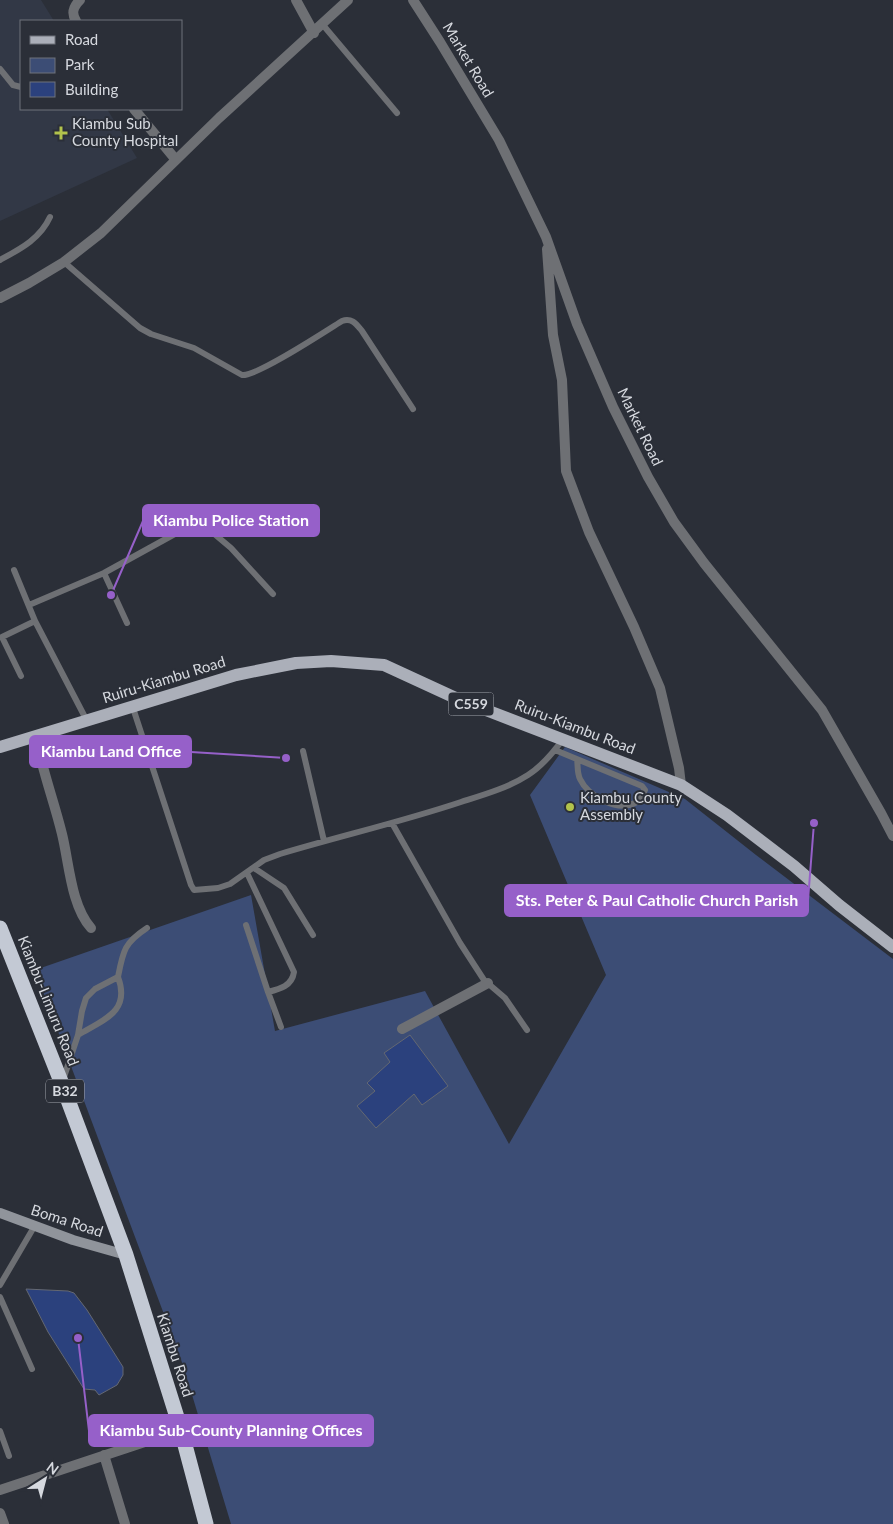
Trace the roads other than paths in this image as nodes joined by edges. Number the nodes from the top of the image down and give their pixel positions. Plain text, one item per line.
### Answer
1 (80, 0) edge
2 (296, 0) edge
3 (348, 0) edge
4 (413, 0) edge
5 (75, 20) edge
6 (323, 24) junction
7 (314, 33) junction
8 (0, 69) edge
9 (20, 87) edge
10 (135, 110) edge
11 (397, 113) dead end
12 (176, 160) junction
13 (50, 217) dead end
14 (546, 237) junction
15 (0, 260) edge
16 (64, 262) junction
17 (0, 298) edge
18 (412, 409) dead end
19 (14, 570) dead end
20 (104, 574) junction
21 (273, 594) dead end
22 (29, 604) junction
23 (35, 621) junction
24 (127, 623) dead end
25 (1, 634) edge
26 (21, 676) dead end
27 (134, 708) junction
28 (87, 721) junction
29 (36, 737) junction
30 (559, 745) junction
31 (0, 747) edge
32 (303, 751) dead end
33 (577, 759) junction
34 (681, 785) junction
35 (392, 823) junction
36 (893, 836) edge
37 (324, 841) junction
38 (254, 868) junction
39 (247, 873) junction
40 (246, 925) dead end
41 (0, 928) edge
42 (91, 928) dead end
43 (147, 928) dead end
44 (313, 935) dead end
45 (893, 947) edge
46 (118, 977) junction
47 (488, 983) junction
48 (268, 992) junction
49 (281, 1026) dead end
50 (402, 1029) dead end
51 (527, 1030) dead end
52 (78, 1035) junction
53 (62, 1084) junction
54 (0, 1213) edge
55 (34, 1227) junction
56 (126, 1255) junction
57 (0, 1285) edge
58 (0, 1297) edge
59 (32, 1368) dead end
60 (181, 1430) junction
61 (0, 1431) edge
62 (104, 1455) junction
63 (9, 1456) dead end
64 (0, 1490) edge
65 (0, 1513) edge
66 (4, 1524) edge
67 (125, 1524) edge
68 (206, 1524) edge

1 - 5 street
2 - 7 street
3 - 6 street
4 - 14 street, Market Road
6 - 7 street
6 - 11 lane
7 - 12 street
8 - 9 lane
10 - 12 street
12 - 16 street
13 - 15 lane
14 - 34 street
14 - 36 street, Market Road
16 - 17 street
16 - 18 lane
19 - 22 lane
20 - 21 lane
20 - 22 lane
20 - 24 lane
22 - 23 lane
23 - 25 lane
23 - 28 lane
25 - 26 lane
27 - 28 main road, Ruiru-Kiambu Road / C559
27 - 30 main road, Ruiru-Kiambu Road / C559
27 - 39 lane
28 - 29 main road, Ruiru-Kiambu Road / C559
29 - 31 main road, Ruiru-Kiambu Road / C559
29 - 42 street
30 - 33 lane
30 - 34 main road, Ruiru-Kiambu Road / C559
30 - 35 lane
32 - 37 lane
33 - 33 lane
34 - 45 main road, Ruiru-Kiambu Road / C559
35 - 37 lane
35 - 47 lane
37 - 38 lane
38 - 39 lane
38 - 44 lane
39 - 48 lane
40 - 48 lane
41 - 53 highway, Kiambu-Limuru Road / B32
43 - 46 lane
46 - 52 lane
46 - 52 lane
47 - 50 street
47 - 51 lane
48 - 49 lane
52 - 53 lane
53 - 56 highway, Kiambu-Limuru Road / B32
54 - 55 main road, Boma Road
55 - 56 main road, Boma Road
55 - 57 lane
56 - 60 highway, Kiambu Road / B32
58 - 59 lane
60 - 62 street
60 - 68 highway, Kiambu Road / B32
61 - 63 lane
62 - 64 street
62 - 67 street
65 - 66 street

